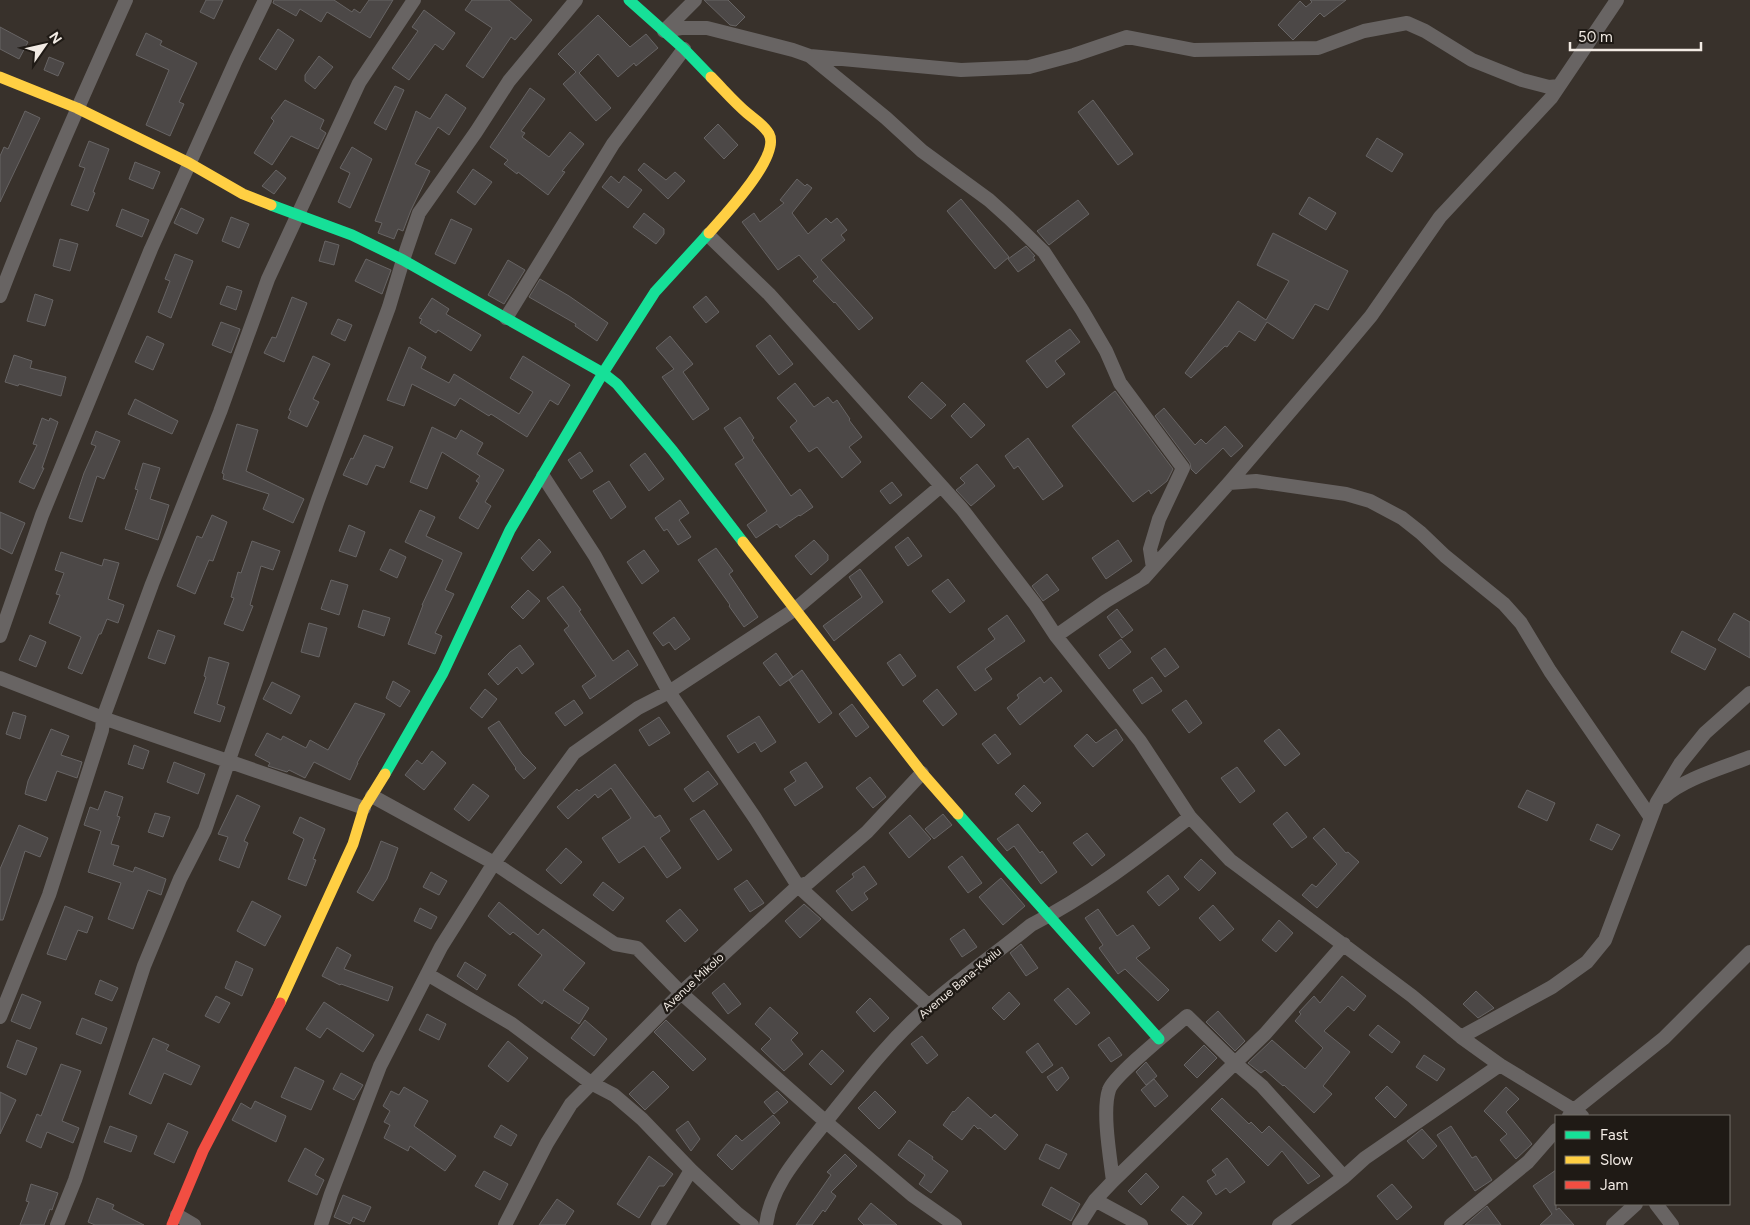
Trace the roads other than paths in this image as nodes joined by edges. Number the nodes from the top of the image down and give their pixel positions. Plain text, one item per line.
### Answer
1 (126, 0) edge
2 (265, 0) edge
3 (414, 0) edge
4 (576, 0) edge
5 (629, 0) edge
6 (695, 0) edge
7 (1617, 0) edge
8 (664, 31) junction
9 (684, 50) junction
10 (810, 56) junction
11 (0, 77) edge
12 (1559, 86) junction
13 (77, 108) junction
14 (189, 163) junction
15 (297, 216) junction
16 (708, 235) junction
17 (403, 260) junction
18 (0, 296) edge
19 (506, 318) junction
20 (603, 374) junction
21 (543, 476) junction
22 (1229, 483) junction
23 (942, 486) junction
24 (1152, 568) junction
25 (794, 610) junction
26 (0, 636) edge
27 (1056, 636) junction
28 (0, 678) edge
29 (668, 692) junction
30 (1750, 693) edge
31 (103, 718) junction
32 (1750, 757) edge
33 (228, 760) junction
34 (922, 773) junction
35 (372, 796) junction
36 (1657, 802) junction
37 (364, 808) junction
38 (1190, 817) junction
39 (1651, 818) junction
40 (494, 863) junction
41 (798, 886) junction
42 (1049, 916) junction
43 (1344, 944) junction
44 (1750, 952) edge
45 (427, 974) junction
46 (681, 993) junction
47 (929, 1006) junction
48 (0, 1017) edge
49 (1461, 1037) junction
50 (1159, 1039) junction
51 (1235, 1063) junction
52 (1500, 1065) junction
53 (591, 1083) junction
54 (1575, 1114) edge
55 (826, 1122) junction
56 (1555, 1131) edge
57 (691, 1170) junction
58 (1344, 1177) junction
59 (1112, 1181) junction
60 (1095, 1200) junction
61 (1635, 1205) edge
62 (1657, 1205) edge
63 (174, 1220) edge
64 (57, 1225) edge
65 (194, 1225) edge
66 (321, 1225) edge
67 (505, 1225) edge
68 (658, 1225) edge
69 (752, 1225) edge
70 (766, 1225) edge
71 (955, 1225) edge
72 (1079, 1225) edge
73 (1141, 1225) edge
74 (1278, 1225) edge
75 (1451, 1225) edge
76 (1612, 1225) edge
77 (1672, 1225) edge

1 - 13 street
2 - 14 street
3 - 15 street
4 - 17 street
5 - 8 street
6 - 8 street
7 - 12 street
8 - 9 street
8 - 10 street
9 - 16 street
9 - 19 street
10 - 12 street
10 - 24 street
11 - 13 street
12 - 22 street
13 - 14 street
13 - 18 street
14 - 15 street
14 - 26 street
15 - 17 street
15 - 31 street
16 - 20 street
16 - 23 street
17 - 19 street
17 - 33 street
19 - 20 street
20 - 21 street
20 - 25 street
21 - 29 street
21 - 35 street
22 - 24 street
22 - 39 street
23 - 25 street
23 - 27 street
24 - 27 street
25 - 29 street
25 - 34 street
27 - 38 street
28 - 31 street
29 - 40 street
29 - 41 street
30 - 36 street
31 - 33 street
31 - 48 street
32 - 36 street
33 - 37 street
33 - 64 street
34 - 41 street, Avenue Mikolo
34 - 42 street
35 - 37 street
35 - 40 street
36 - 39 street
37 - 63 street
38 - 42 street, Avenue Bana-Kwilu
38 - 43 street
39 - 49 street
40 - 45 street
40 - 46 street
41 - 46 street, Avenue Mikolo
41 - 47 street
42 - 47 street, Avenue Bana-Kwilu
42 - 50 street
43 - 49 street
43 - 51 street
44 - 54 street
45 - 53 street
45 - 66 street
46 - 53 street, Avenue Mikolo
46 - 55 street
47 - 55 street, Avenue Bana-Kwilu
49 - 52 street
50 - 51 street
50 - 59 street
51 - 58 street
51 - 59 street
52 - 54 street
52 - 58 street
53 - 57 street
53 - 67 street, Avenue Mikolo
55 - 70 street, Avenue Bana-Kwilu
55 - 71 street
56 - 75 street
57 - 68 street
57 - 69 street
58 - 74 street
59 - 60 street
60 - 72 street
60 - 73 street
61 - 76 street
62 - 77 street
63 - 65 street

